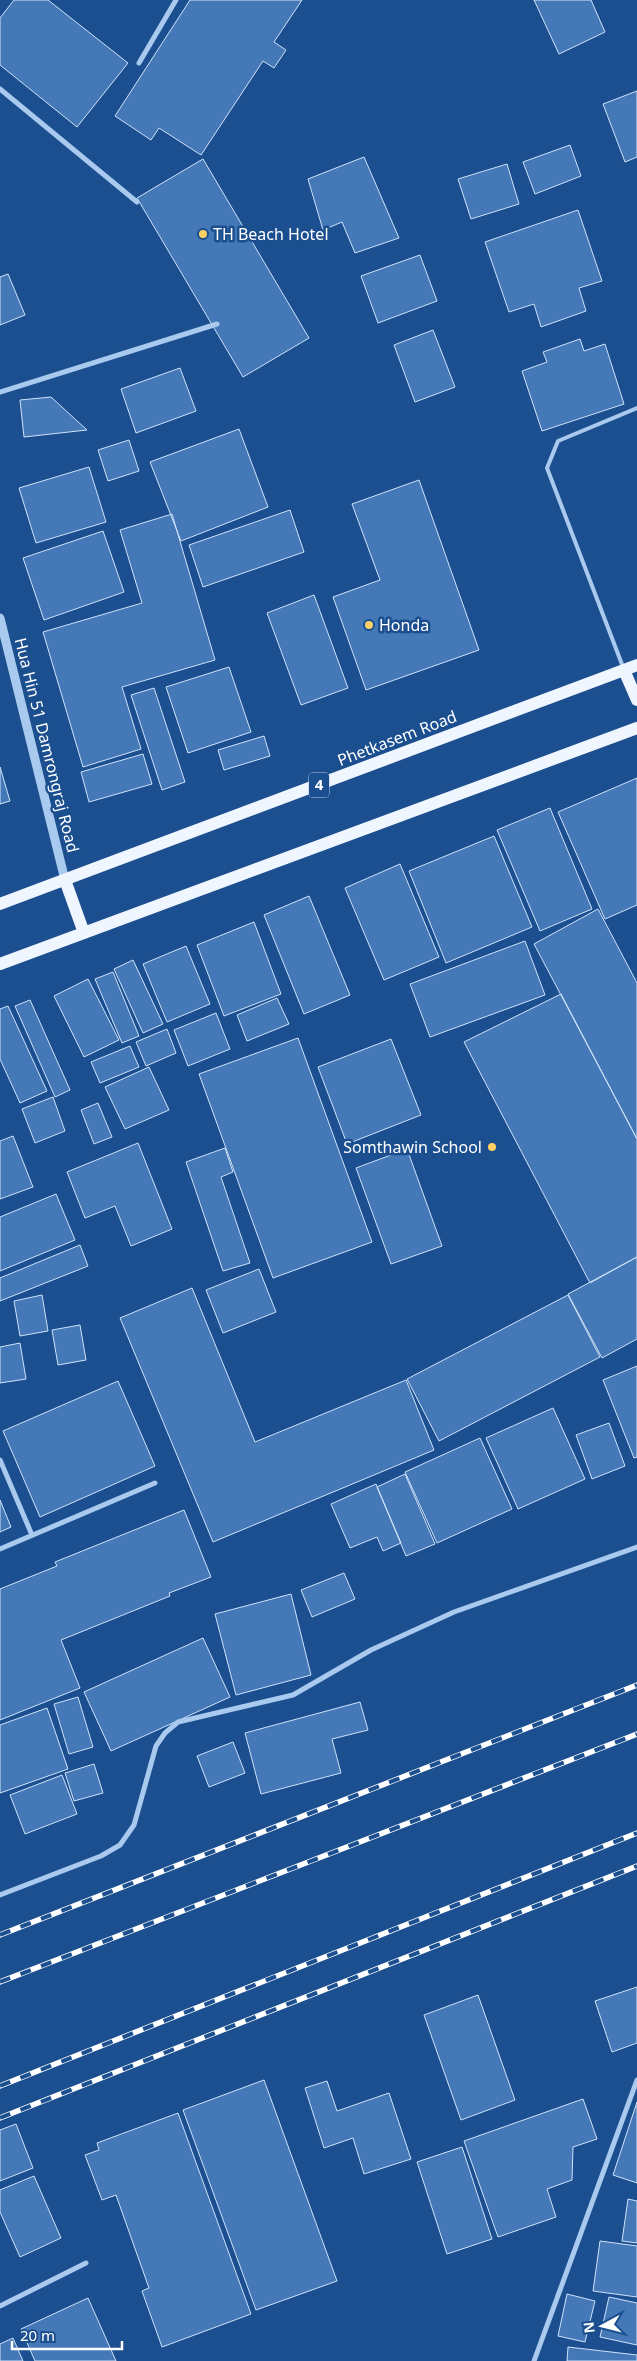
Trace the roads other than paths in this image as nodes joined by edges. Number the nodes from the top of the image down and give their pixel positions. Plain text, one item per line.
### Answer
1 (176, 0) edge
2 (139, 63) dead end
3 (0, 89) edge
4 (137, 202) dead end
5 (217, 324) dead end
6 (0, 392) edge
7 (637, 408) edge
8 (0, 618) edge
9 (637, 665) edge
10 (624, 670) junction
11 (637, 700) edge
12 (637, 728) edge
13 (65, 880) junction
14 (0, 904) edge
15 (84, 932) junction
16 (0, 964) edge
17 (0, 1460) edge
18 (155, 1483) dead end
19 (32, 1535) junction
20 (637, 1547) edge
21 (0, 1549) edge
22 (0, 1895) edge
23 (637, 2080) edge
24 (86, 2263) dead end
25 (0, 2306) edge
26 (534, 2361) edge

1 - 2 street
3 - 4 street
5 - 6 street
7 - 10 lane
8 - 13 street, Hua Hin 51 Damrongraj Road
9 - 10 main road, Phetkasem Road / 4
10 - 11 main road
10 - 13 main road, Phetkasem Road / 4
12 - 15 main road
13 - 14 main road, Phetkasem Road / 4
13 - 15 main road
15 - 16 main road
17 - 19 street
18 - 19 street
19 - 21 street
20 - 22 street
23 - 26 street
24 - 25 street

